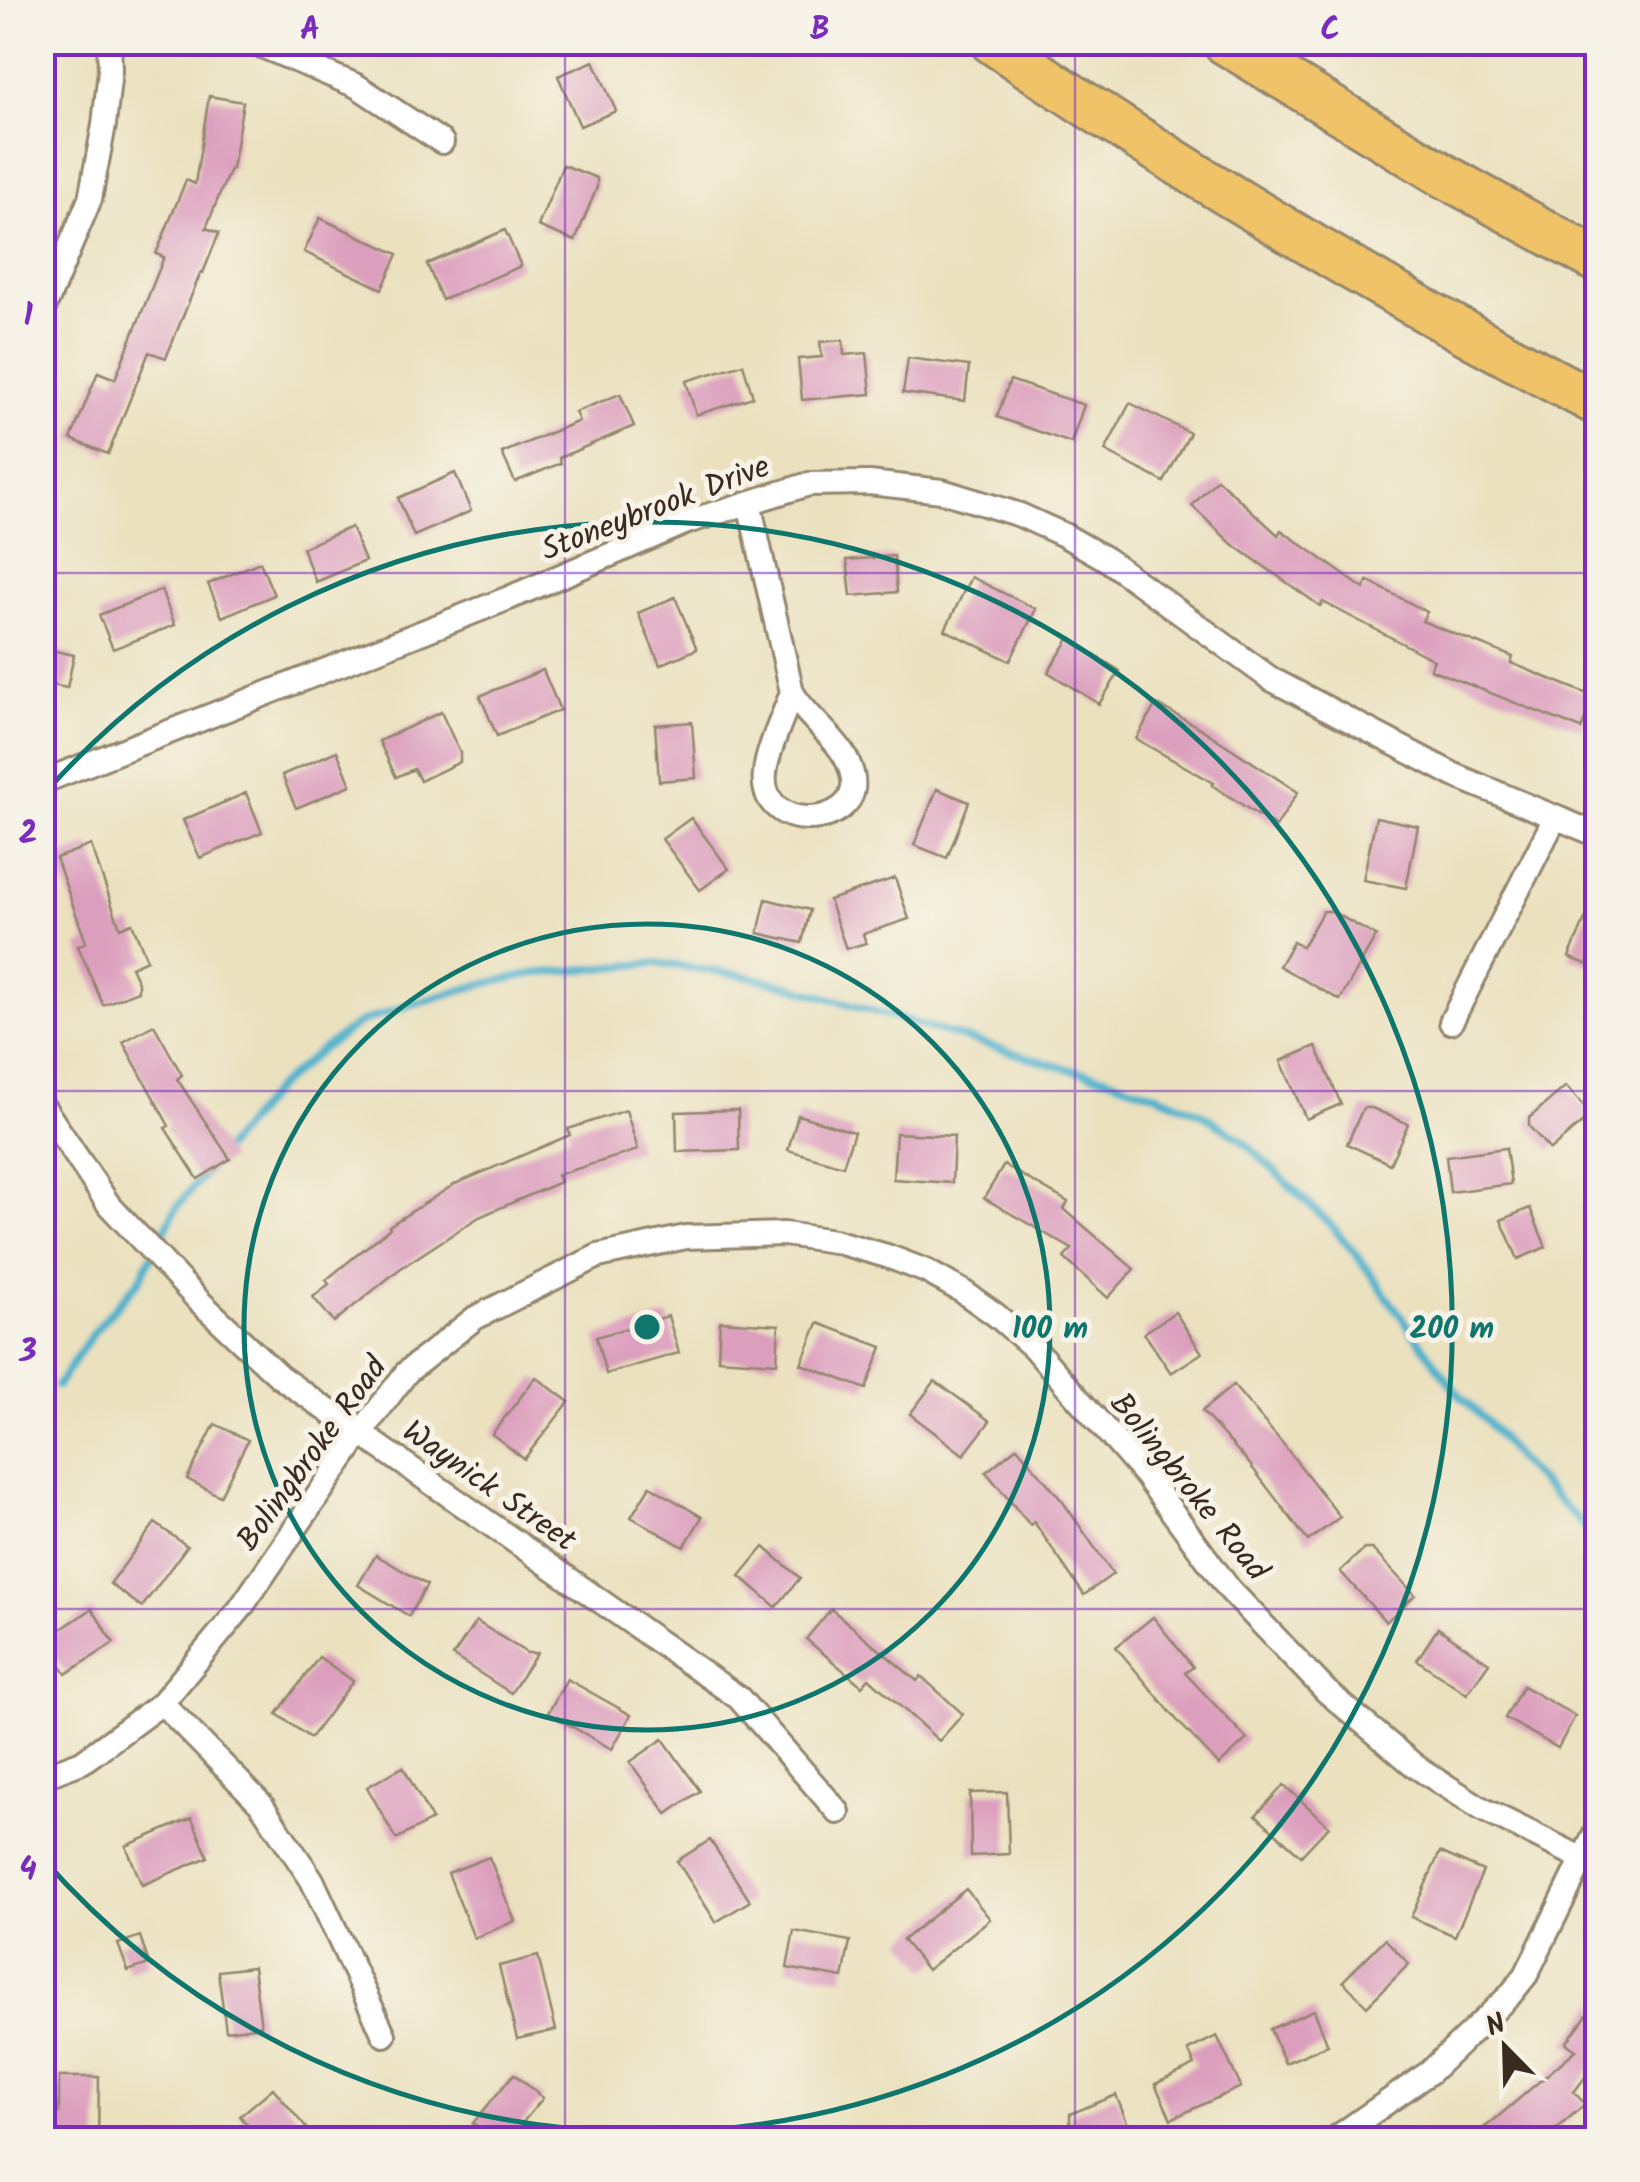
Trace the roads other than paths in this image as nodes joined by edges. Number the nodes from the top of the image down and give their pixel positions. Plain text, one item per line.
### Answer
1 (109, 42) edge
2 (235, 42) edge
3 (992, 42) edge
4 (1224, 42) edge
5 (442, 142) dead end
6 (1598, 261) edge
7 (42, 313) edge
8 (1598, 404) edge
9 (748, 503) junction
10 (792, 692) junction
11 (42, 782) edge
12 (1556, 818) junction
13 (1598, 836) edge
14 (1452, 1022) dead end
15 (42, 1105) edge
16 (360, 1434) junction
17 (162, 1703) junction
18 (42, 1777) edge
19 (838, 1812) dead end
20 (1598, 1828) edge
21 (1581, 1858) junction
22 (384, 2035) dead end
23 (1333, 2140) edge

1 - 7 street
2 - 5 street
3 - 8 highway
4 - 6 highway
9 - 10 street
9 - 11 street, Stoneybrook Drive
9 - 12 street, Stoneybrook Drive
10 - 10 street
12 - 13 street, Stoneybrook Drive
12 - 14 street
15 - 16 street, Waynick Street
16 - 17 street, Bolingbroke Road
16 - 19 street, Waynick Street
16 - 21 street, Bolingbroke Road
17 - 18 street, Bolingbroke Road
17 - 22 street
20 - 21 street
21 - 23 street

